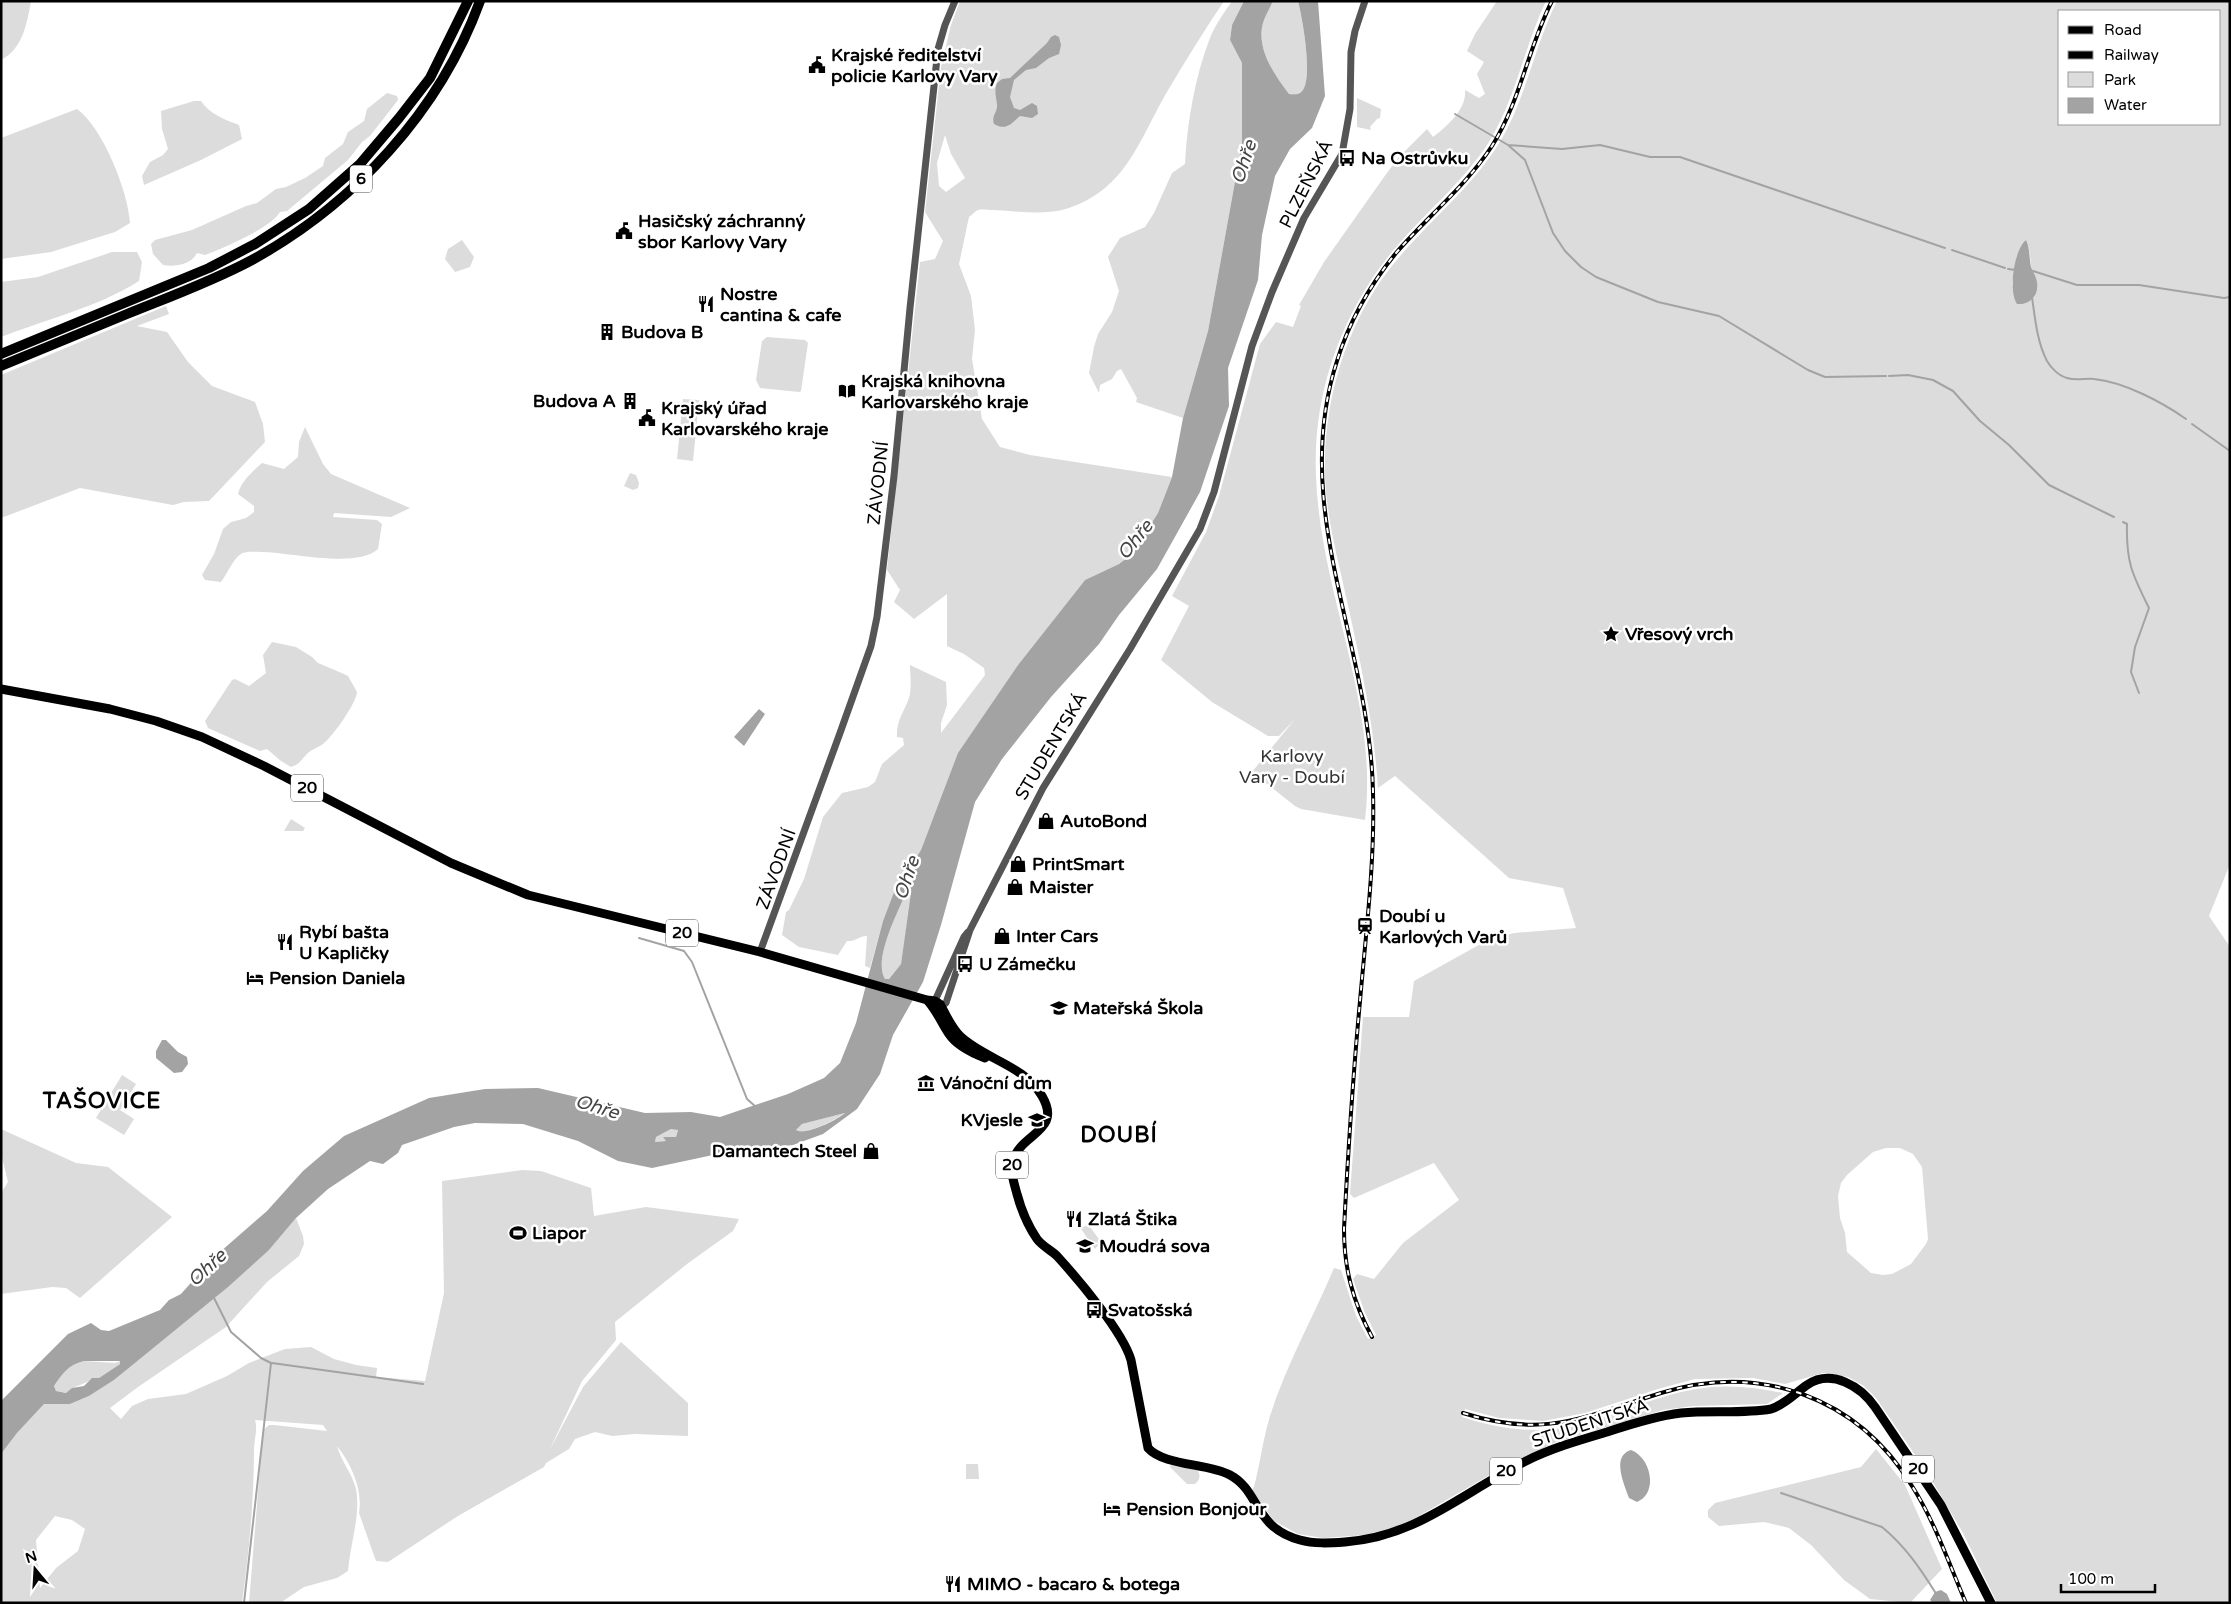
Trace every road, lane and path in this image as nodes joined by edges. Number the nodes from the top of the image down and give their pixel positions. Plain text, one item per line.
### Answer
1 (468, 1) edge
2 (480, 1) edge
3 (954, 1) edge
4 (1366, 1) edge
5 (1, 354) edge
6 (1, 366) edge
7 (1168, 584) joint
8 (1, 689) edge
9 (970, 930) junction
10 (760, 952) junction
11 (934, 1004) junction
12 (958, 1039) junction
13 (1991, 1603) edge

1 - 5 highway, 6
2 - 6 highway, 6
3 - 10 street, ZÁVODNÍ
4 - 7 street, PLZEŇSKÁ
7 - 9 street, STUDENTSKÁ
8 - 10 main road, 20
9 - 11 street, STUDENTSKÁ
9 - 11 street, STUDENTSKÁ
10 - 11 main road, 20
11 - 12 main road, STUDENTSKÁ / 20
11 - 12 main road, STUDENTSKÁ / 20
12 - 13 main road, STUDENTSKÁ / 20

